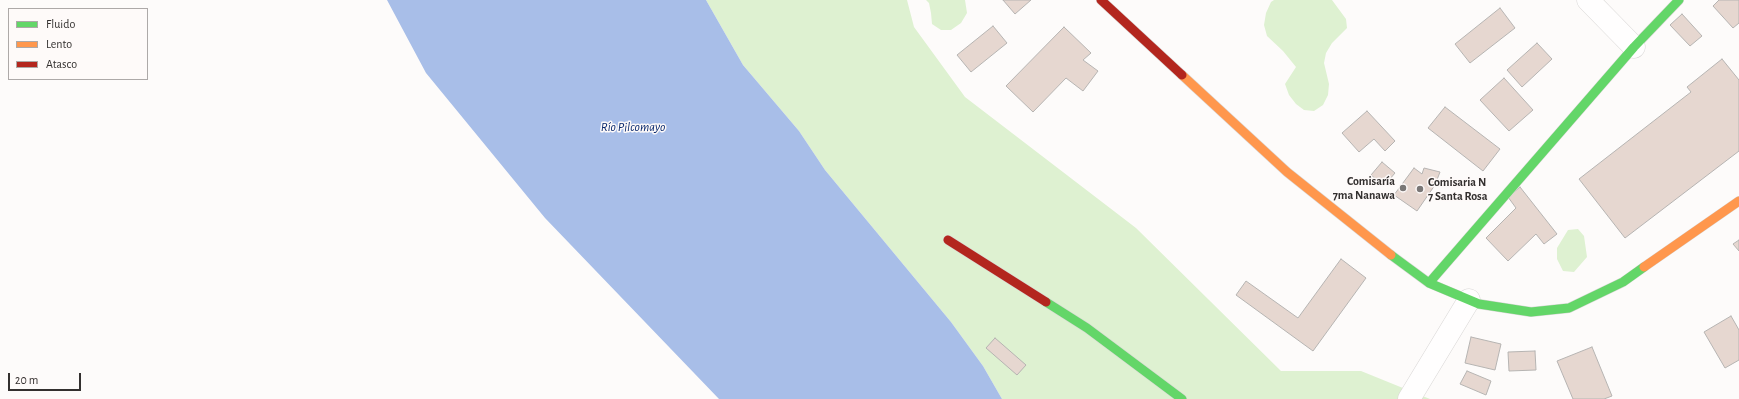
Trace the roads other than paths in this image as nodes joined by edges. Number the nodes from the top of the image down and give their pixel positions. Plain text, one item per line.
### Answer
1 (1101, 0) edge
2 (1588, 0) edge
3 (1679, 0) edge
4 (1634, 47) junction
5 (1739, 201) edge
6 (948, 240) dead end
7 (1429, 283) junction
8 (1469, 300) junction
9 (1182, 399) edge
10 (1409, 399) edge

1 - 7 street
2 - 4 street
3 - 4 street
4 - 7 street
5 - 8 street
6 - 9 street
7 - 8 street
8 - 10 street

